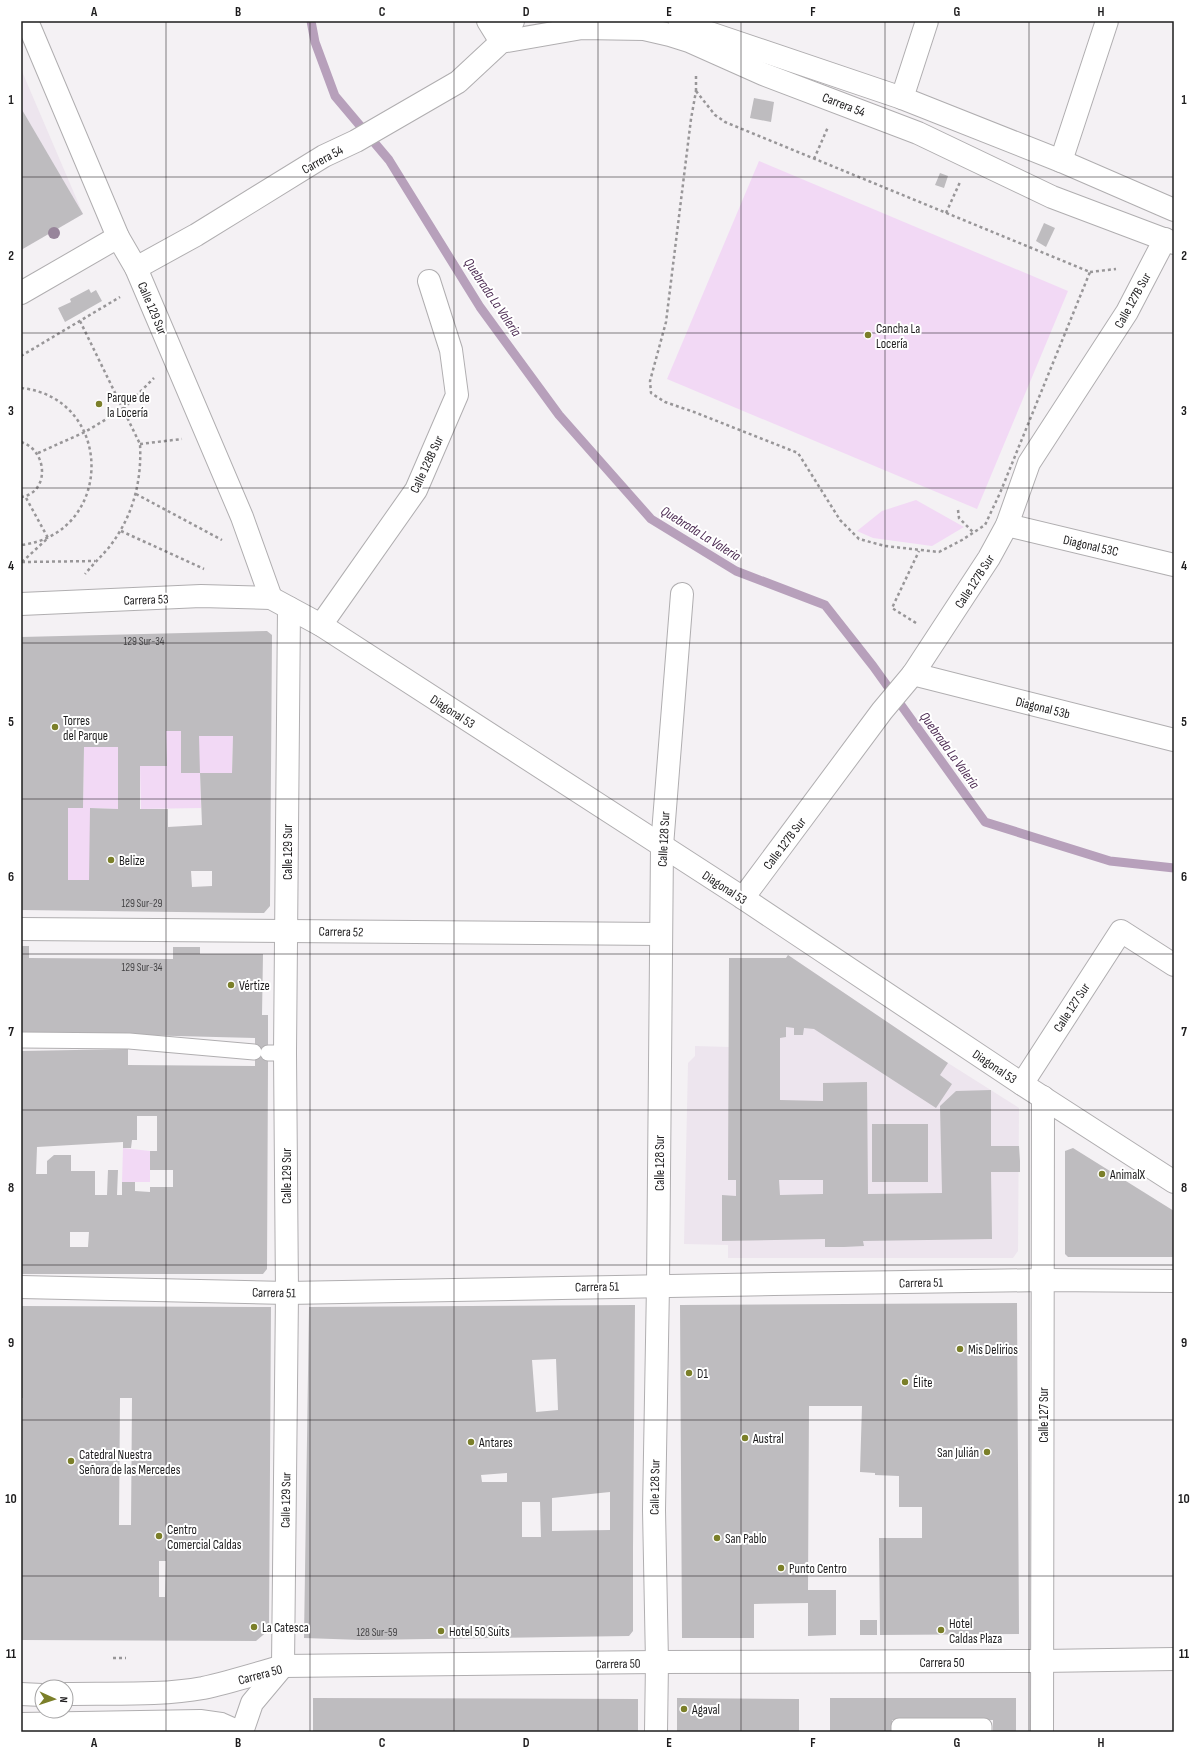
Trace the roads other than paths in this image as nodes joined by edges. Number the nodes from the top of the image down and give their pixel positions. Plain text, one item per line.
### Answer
1 (27, 21) edge
2 (488, 21) edge
3 (513, 21) edge
4 (546, 21) edge
5 (669, 21) edge
6 (927, 21) edge
7 (1107, 21) edge
8 (501, 42) junction
9 (902, 98) junction
10 (1061, 161) junction
11 (1174, 210) edge
12 (118, 237) junction
13 (1170, 241) edge
14 (136, 268) junction
15 (428, 281) dead end
16 (21, 293) edge
17 (1007, 525) junction
18 (1174, 565) edge
19 (682, 594) dead end
20 (280, 603) junction
21 (21, 604) edge
22 (321, 625) junction
23 (910, 677) junction
24 (1174, 740) edge
25 (662, 846) junction
26 (743, 898) junction
27 (21, 930) edge
28 (287, 931) junction
29 (661, 934) junction
30 (1174, 966) edge
31 (21, 1040) edge
32 (269, 1053) junction
33 (1022, 1084) junction
34 (1043, 1097) junction
35 (1174, 1182) edge
36 (1043, 1280) junction
37 (1174, 1281) edge
38 (658, 1285) junction
39 (21, 1287) edge
40 (287, 1292) junction
41 (1174, 1659) edge
42 (1042, 1661) junction
43 (657, 1662) junction
44 (283, 1666) junction
45 (21, 1694) edge
46 (74, 1694) edge
47 (34, 1695) edge
48 (21, 1724) edge
49 (240, 1732) edge
50 (656, 1732) edge
51 (899, 1732) edge
52 (984, 1732) edge
53 (1042, 1732) edge

1 - 12 street, Calle 129 Sur
2 - 8 street
3 - 8 street
4 - 8 street, Carrera 54
5 - 9 street, Carrera 54
6 - 9 street
7 - 10 street
8 - 13 street, Carrera 54
8 - 14 street, Carrera 54
9 - 10 street, Carrera 54
10 - 11 street, Carrera 54
12 - 14 street, Calle 129 Sur
12 - 16 street
13 - 17 street, Calle 127B Sur
14 - 20 street, Calle 129 Sur
15 - 22 street, Calle 128B Sur
17 - 18 street, Diagonal 53C
17 - 23 street, Calle 127B Sur
19 - 25 street, Calle 128 Sur
20 - 21 street, Carrera 53
20 - 22 street, Diagonal 53
20 - 28 street, Calle 129 Sur
22 - 25 street, Diagonal 53
23 - 24 street, Diagonal 53b
23 - 26 street, Calle 127B Sur
25 - 26 street, Diagonal 53
25 - 29 street, Calle 128 Sur
26 - 33 street, Diagonal 53
27 - 28 street, Carrera 52
28 - 29 street, Carrera 52
28 - 32 street, Calle 129 Sur
29 - 38 street, Calle 128 Sur
30 - 33 street, Calle 127 Sur
31 - 32 lane
32 - 40 street, Calle 129 Sur
33 - 34 street, Diagonal 53
34 - 35 street, Diagonal 53
34 - 36 street, Calle 127 Sur
36 - 37 street, Carrera 51
36 - 38 street, Carrera 51
36 - 42 street, Calle 127 Sur
38 - 40 street, Carrera 51
38 - 43 street, Calle 128 Sur
39 - 40 street, Carrera 51
40 - 44 street, Calle 129 Sur
41 - 42 street, Carrera 50
42 - 43 street, Carrera 50
42 - 53 street, Calle 127 Sur
43 - 44 street, Carrera 50
43 - 50 street, Calle 128 Sur
44 - 46 street, Carrera 50
44 - 49 street
45 - 47 street
48 - 49 street
51 - 52 lane

